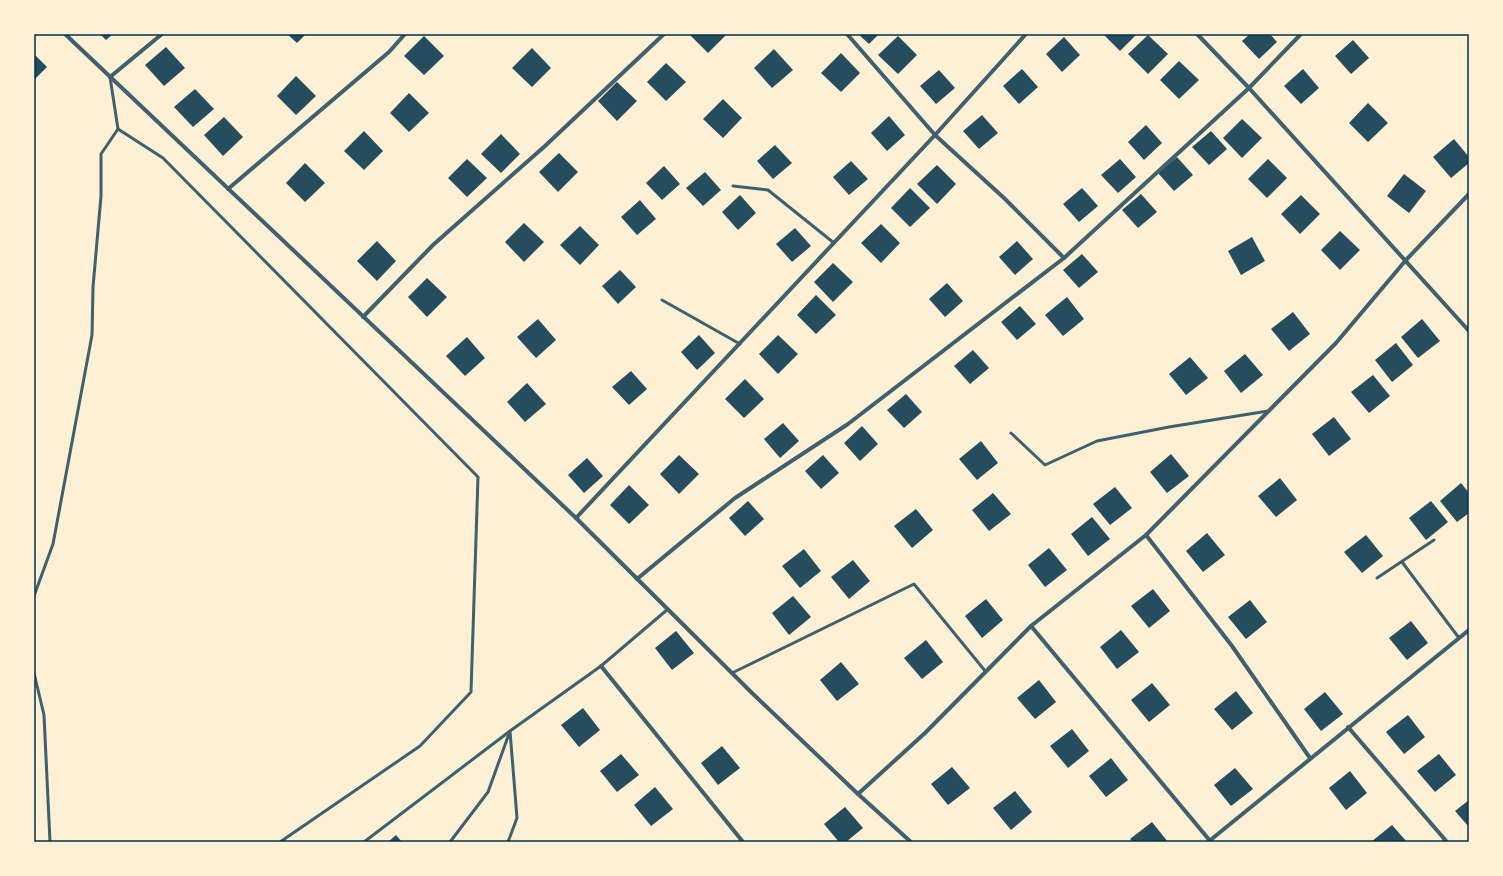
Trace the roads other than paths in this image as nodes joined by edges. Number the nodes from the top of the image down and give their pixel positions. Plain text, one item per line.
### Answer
1 (65, 34) edge
2 (162, 34) edge
3 (405, 34) edge
4 (664, 34) edge
5 (847, 34) edge
6 (1026, 34) edge
7 (1197, 34) edge
8 (1301, 34) edge
9 (110, 77) junction
10 (1249, 88) junction
11 (118, 130) junction
12 (935, 135) junction
13 (733, 186) dead end
14 (228, 189) junction
15 (1469, 194) edge
16 (834, 243) junction
17 (1064, 258) junction
18 (1406, 260) junction
19 (662, 300) dead end
20 (362, 317) junction
21 (1469, 331) edge
22 (740, 344) junction
23 (1268, 411) junction
24 (1011, 433) dead end
25 (576, 518) junction
26 (1146, 535) junction
27 (1434, 540) dead end
28 (1402, 562) junction
29 (1377, 578) dead end
30 (637, 579) junction
31 (34, 596) edge
32 (668, 609) junction
33 (1031, 626) junction
34 (1469, 630) edge
35 (1459, 638) junction
36 (601, 666) junction
37 (986, 672) junction
38 (34, 673) edge
39 (732, 673) junction
40 (1348, 727) junction
41 (510, 730) junction
42 (1310, 758) junction
43 (858, 794) junction
44 (50, 842) edge
45 (280, 842) edge
46 (364, 842) edge
47 (450, 842) edge
48 (508, 842) edge
49 (743, 842) edge
50 (911, 842) edge
51 (1210, 842) edge
52 (1447, 842) edge

1 - 9 street
2 - 9 street
3 - 14 street
4 - 20 street
5 - 12 street
6 - 12 street
7 - 10 street
8 - 10 street
9 - 11 lane
9 - 14 street
10 - 17 street
10 - 18 street
11 - 31 lane
11 - 45 lane
12 - 16 street
12 - 17 street
13 - 16 lane
14 - 20 street
15 - 18 street
16 - 22 street
17 - 30 street
18 - 21 street
18 - 23 street
19 - 22 lane
20 - 25 street
22 - 25 street
23 - 24 lane
23 - 26 street
25 - 30 street
26 - 33 street
26 - 42 street
27 - 28 lane
28 - 29 lane
28 - 35 lane
30 - 32 street
32 - 36 lane
32 - 39 street
33 - 37 street
33 - 51 street
34 - 35 street
35 - 40 street
36 - 41 lane
36 - 49 street
37 - 39 lane
37 - 43 street
38 - 44 lane
39 - 43 street
40 - 42 street
40 - 52 street
41 - 46 lane
41 - 47 lane
41 - 48 lane
42 - 51 street
43 - 50 street

